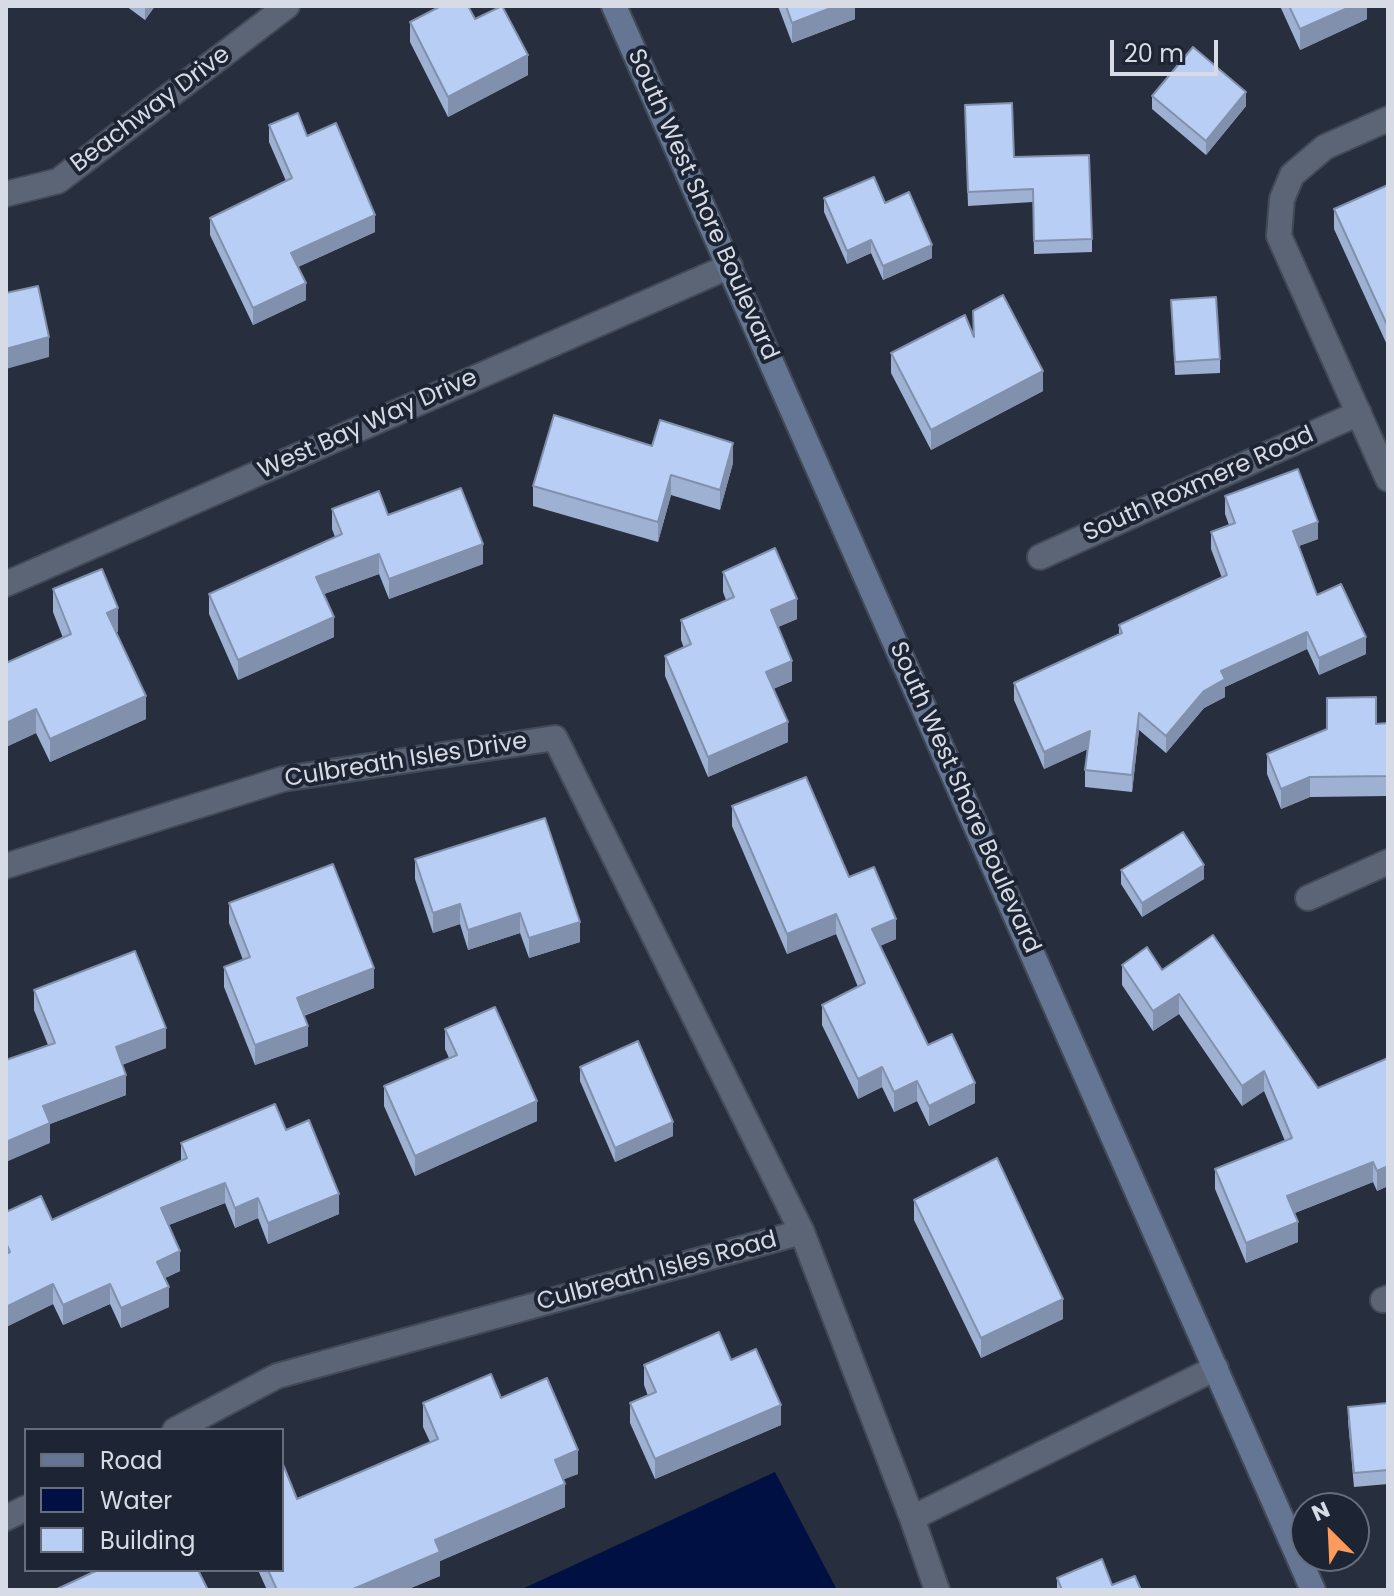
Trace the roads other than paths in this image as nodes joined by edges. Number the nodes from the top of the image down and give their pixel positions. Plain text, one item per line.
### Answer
1 (287, 6) edge
2 (614, 6) edge
3 (1388, 119) edge
4 (6, 194) edge
5 (730, 266) junction
6 (1359, 413) junction
7 (1388, 479) edge
8 (1040, 557) dead end
9 (6, 584) edge
10 (1388, 862) edge
11 (6, 866) edge
12 (1308, 898) dead end
13 (802, 1232) junction
14 (1216, 1368) junction
15 (179, 1428) edge
16 (24, 1509) edge
17 (6, 1518) edge
18 (912, 1518) junction
19 (937, 1590) edge
20 (1313, 1590) edge

1 - 4 street, Beachway Drive
2 - 5 street, South West Shore Boulevard
3 - 6 street
5 - 9 street, West Bay Way Drive
5 - 14 street, South West Shore Boulevard
6 - 7 street
6 - 8 street, South Roxmere Road
10 - 12 street
11 - 13 street, Culbreath Isles Drive
13 - 15 street, Culbreath Isles Road
13 - 18 street, Culbreath Isles Road
14 - 18 street
14 - 20 street, South West Shore Boulevard
16 - 17 street
18 - 19 street

